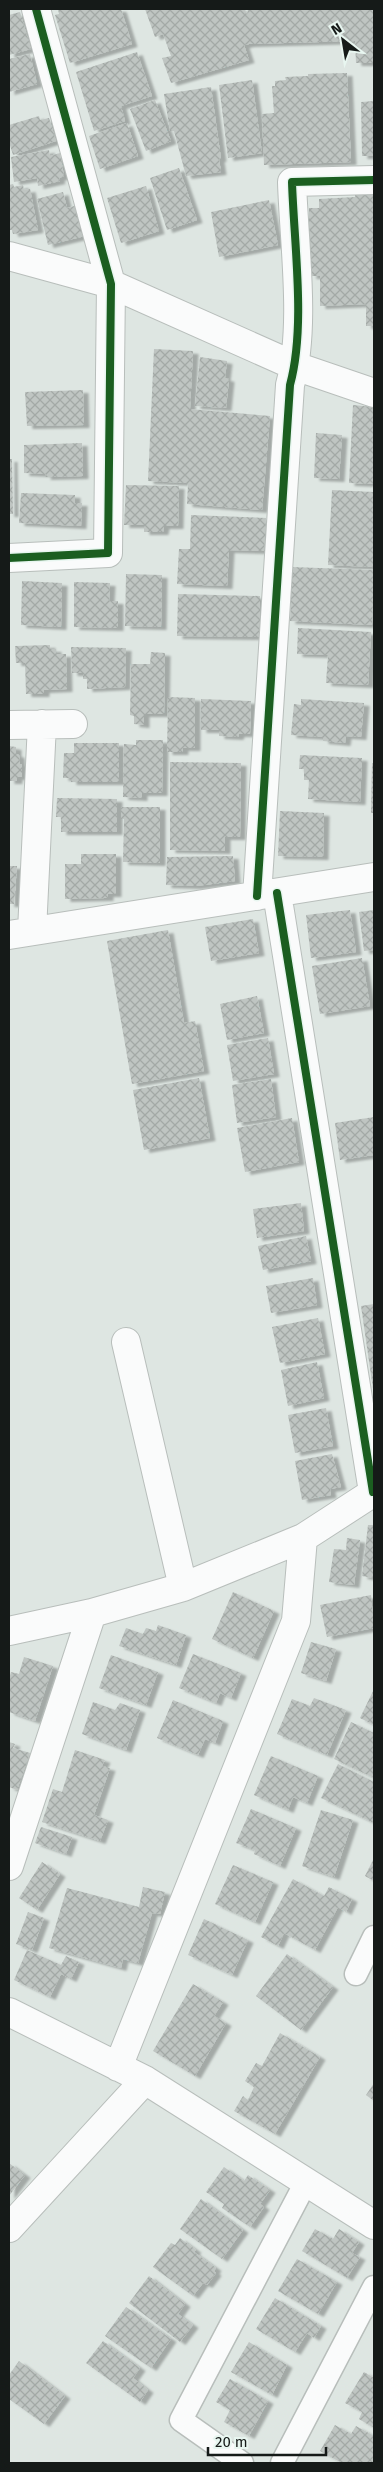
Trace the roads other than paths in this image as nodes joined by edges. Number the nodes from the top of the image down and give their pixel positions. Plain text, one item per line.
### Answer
1 (36, 9) edge
2 (374, 180) edge
3 (9, 256) edge
4 (111, 284) junction
5 (295, 366) junction
6 (374, 393) edge
7 (9, 558) edge
8 (42, 724) junction
9 (73, 724) dead end
10 (9, 725) edge
11 (374, 876) edge
12 (267, 894) junction
13 (20, 933) edge
14 (126, 1342) dead end
15 (374, 1492) edge
16 (303, 1538) junction
17 (184, 1587) junction
18 (92, 1613) junction
19 (9, 1631) edge
20 (9, 1866) edge
21 (374, 1937) edge
22 (356, 1974) dead end
23 (9, 2012) edge
24 (118, 2068) junction
25 (145, 2080) junction
26 (306, 2182) junction
27 (374, 2225) edge
28 (9, 2228) edge
29 (374, 2288) edge
30 (242, 2463) edge
31 (282, 2463) edge

1 - 4 street
2 - 5 street
3 - 4 street
4 - 5 street
4 - 7 street
5 - 6 street
5 - 12 street
8 - 9 street
8 - 10 street
8 - 13 street
11 - 12 street
12 - 13 street
12 - 15 street
14 - 17 street
15 - 16 street
16 - 17 street
16 - 24 street
17 - 18 street
18 - 19 street
18 - 20 street
21 - 22 lane
23 - 24 street
24 - 25 street
25 - 26 street
25 - 28 street
26 - 27 street
26 - 30 lane
29 - 31 lane

